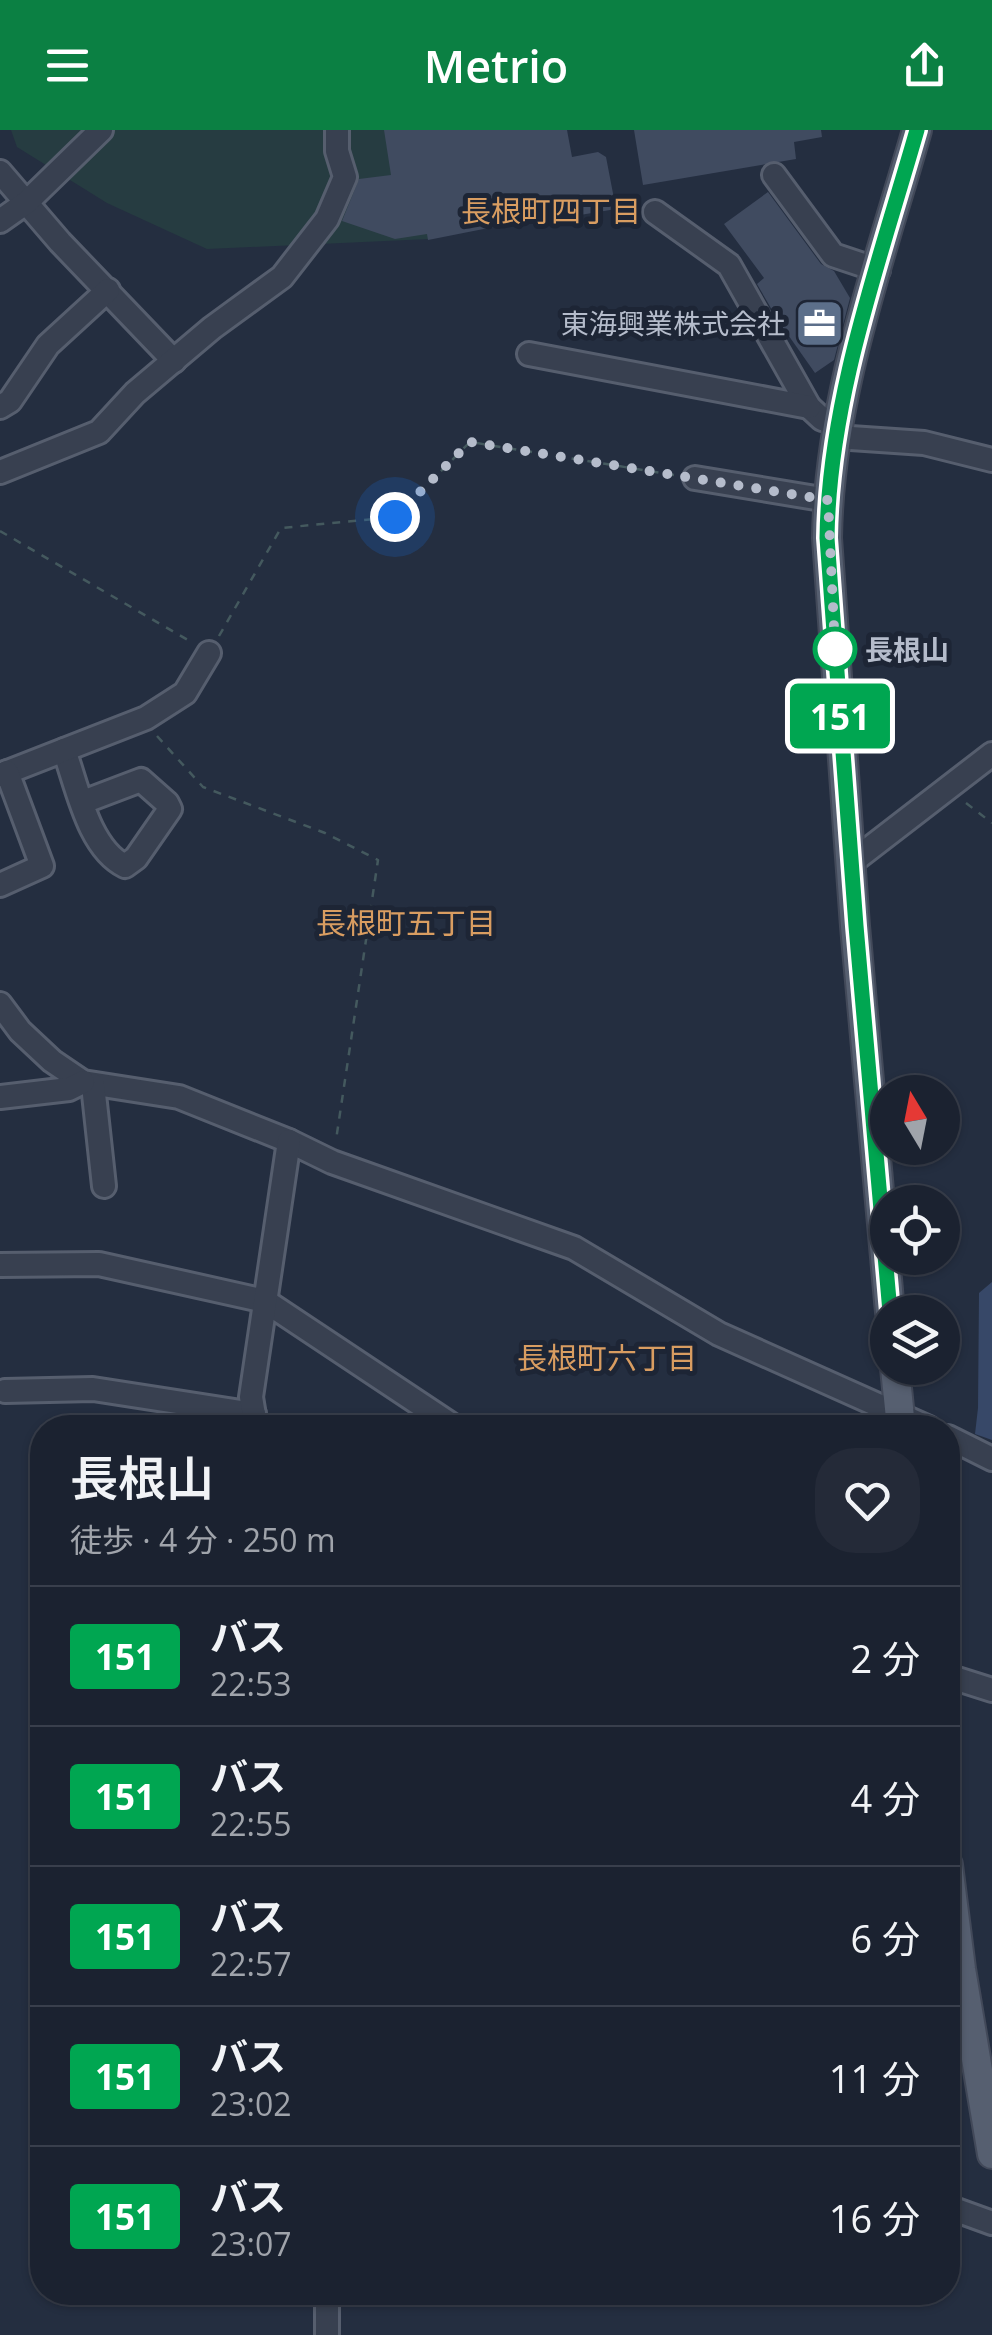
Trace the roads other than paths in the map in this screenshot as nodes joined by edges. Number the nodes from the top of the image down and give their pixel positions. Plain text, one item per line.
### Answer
1 (101, 130) edge
2 (318, 130) edge
3 (917, 130) edge
4 (337, 140) edge
5 (0, 172) edge
6 (774, 175) dead end
7 (27, 202) junction
8 (655, 212) dead end
9 (0, 221) edge
10 (878, 270) junction
11 (108, 290) junction
12 (530, 354) dead end
13 (174, 361) junction
14 (0, 407) edge
15 (809, 408) junction
16 (837, 430) junction
17 (992, 460) edge
18 (0, 472) edge
19 (695, 478) road end
20 (828, 500) junction
21 (209, 653) road end
22 (64, 750) junction
23 (992, 754) edge
24 (4, 773) edge
25 (83, 802) dead end
26 (852, 862) junction
27 (0, 884) edge
28 (0, 1004) edge
29 (88, 1083) junction
30 (0, 1097) edge
31 (289, 1141) junction
32 (104, 1186) dead end
33 (0, 1264) edge
34 (889, 1295) edge
35 (266, 1300) junction
36 (897, 1385) edge
37 (4, 1391) dead end
38 (225, 1415) edge
39 (254, 1415) edge
40 (437, 1415) edge
41 (890, 1415) edge
42 (900, 1415) edge
43 (960, 1443) edge
44 (992, 1459) edge
45 (960, 1680) edge
46 (992, 1690) edge
47 (961, 2037) edge
48 (989, 2108) edge
49 (992, 2154) edge
50 (960, 2211) edge
51 (992, 2222) edge
52 (327, 2305) edge
53 (326, 2335) edge

1 - 7 street
2 - 4 street
3 - 10 main road
4 - 13 street
5 - 7 street
6 - 10 street
7 - 9 street
7 - 11 street
8 - 15 street
10 - 16 main road
11 - 13 street
11 - 14 street
12 - 15 street
13 - 18 street
15 - 16 street
16 - 17 street
16 - 20 main road
19 - 20 street
20 - 26 main road
21 - 22 street
22 - 24 street
22 - 25 street
23 - 26 street
24 - 27 street
26 - 34 main road
28 - 29 street
29 - 30 street
29 - 31 street
29 - 32 street
31 - 35 street
31 - 41 street
33 - 35 street
35 - 39 street
35 - 40 street
36 - 42 main road
37 - 38 street
43 - 44 street
45 - 46 street
47 - 48 main road
48 - 49 main road
50 - 51 street
52 - 53 street

